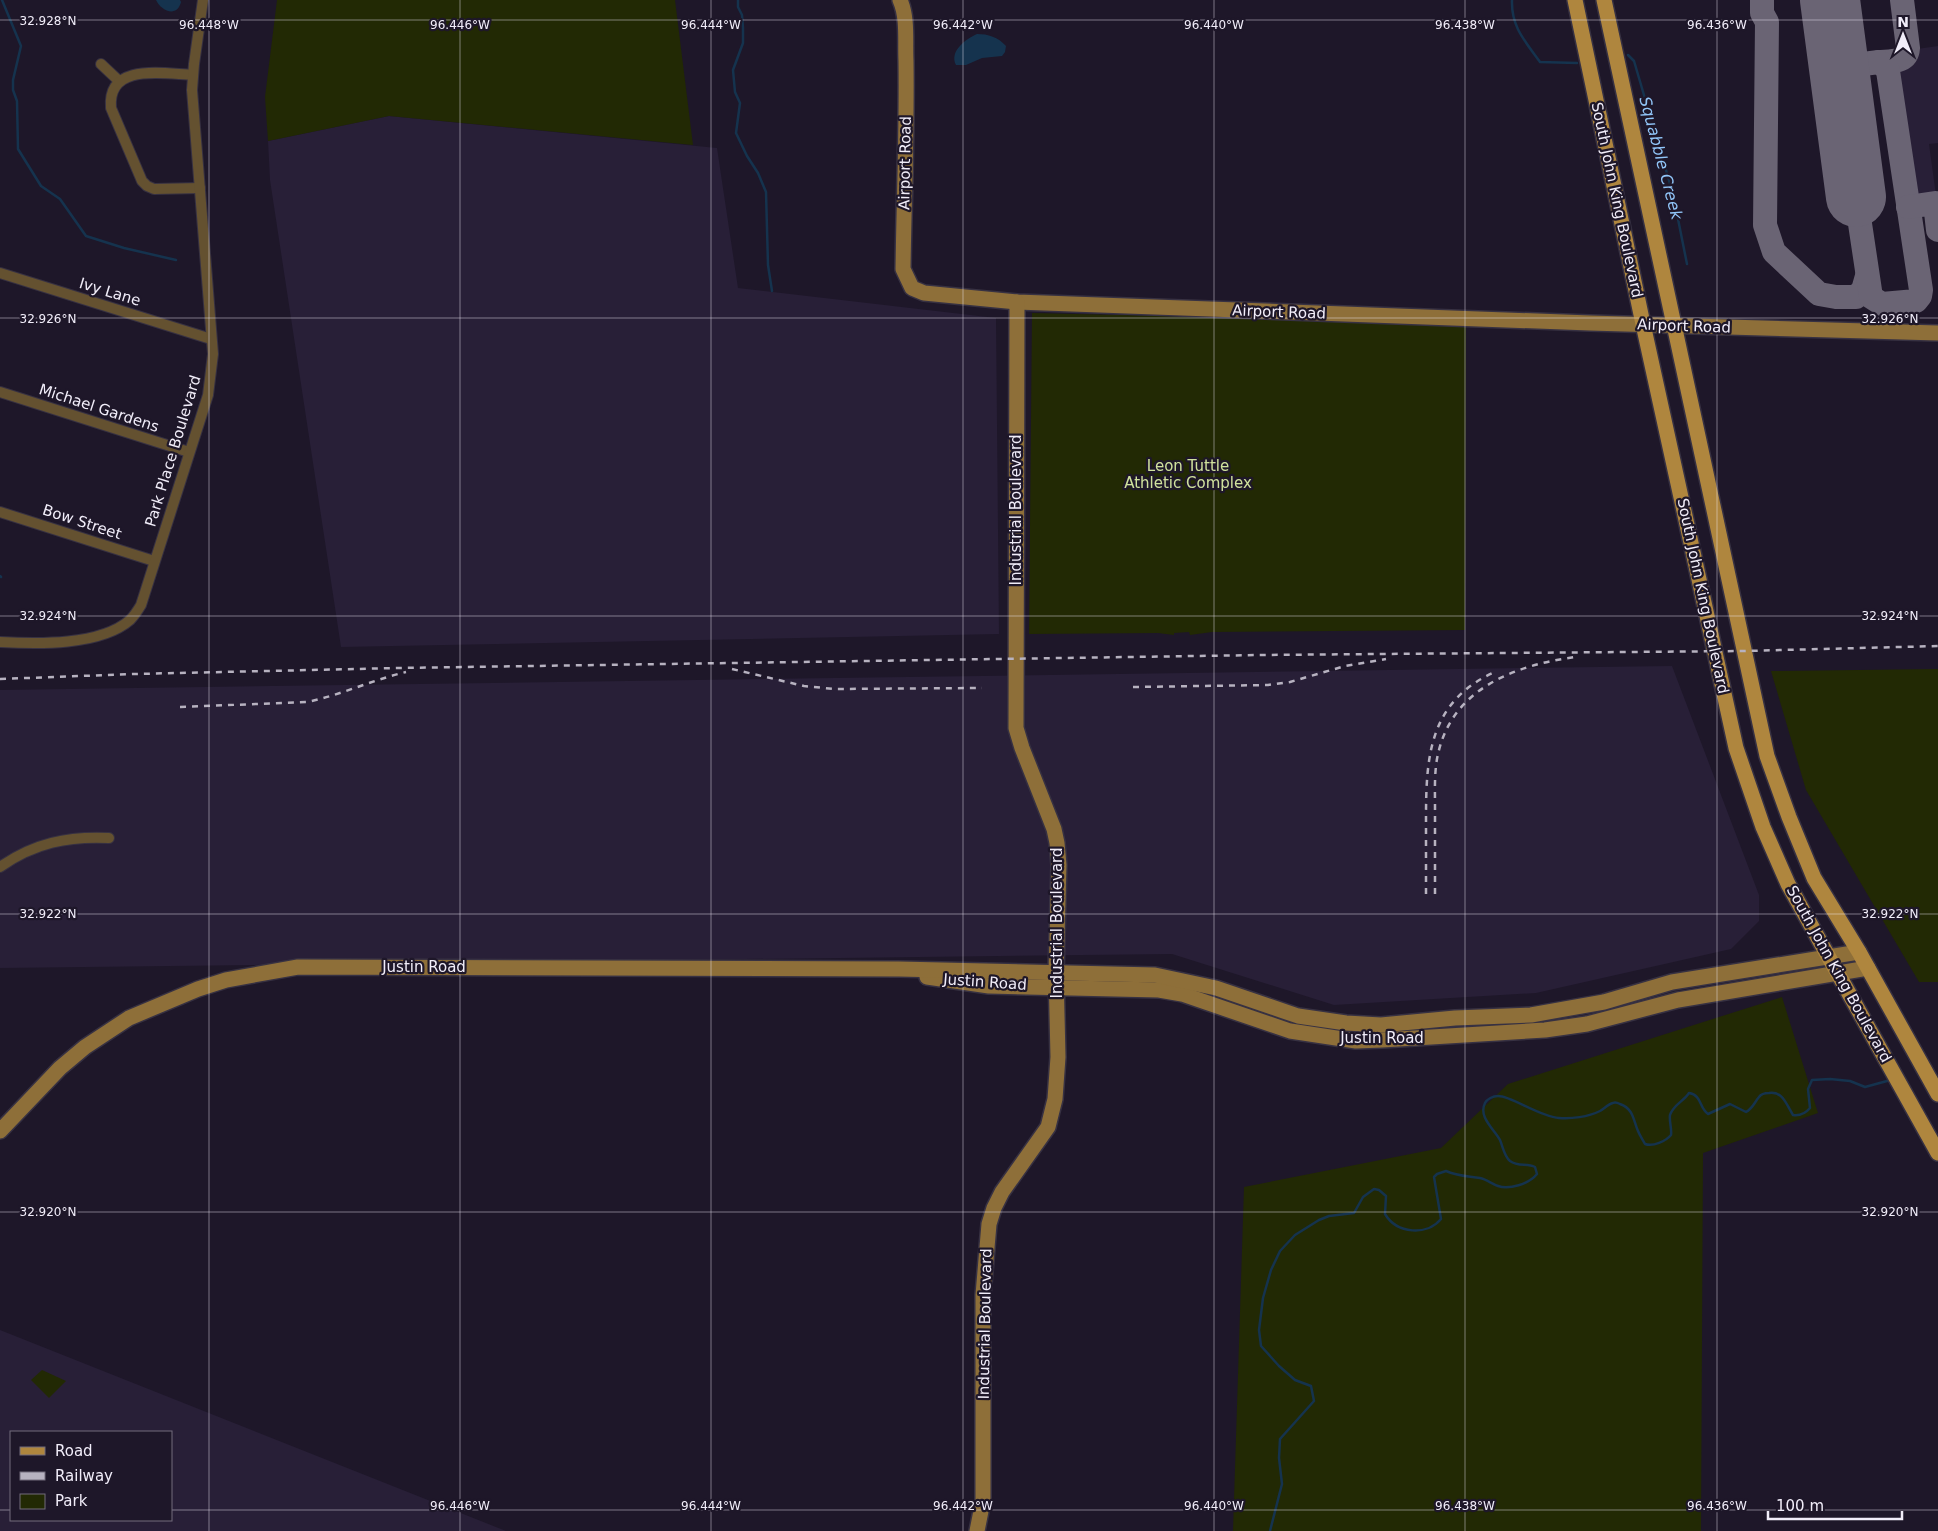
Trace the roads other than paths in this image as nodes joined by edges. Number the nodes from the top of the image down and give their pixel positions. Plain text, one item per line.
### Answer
1 (203, 0) edge
2 (900, 0) edge
3 (1575, 0) edge
4 (1604, 0) edge
5 (102, 64) dead end
6 (193, 75) junction
7 (118, 81) junction
8 (200, 188) junction
9 (0, 273) edge
10 (1017, 302) junction
11 (1642, 324) junction
12 (1674, 325) junction
13 (1938, 333) edge
14 (211, 339) junction
15 (0, 392) edge
16 (189, 452) junction
17 (0, 512) edge
18 (154, 561) junction
19 (0, 642) edge
20 (109, 838) dead end
21 (0, 867) edge
22 (1859, 952) junction
23 (1829, 957) junction
24 (1868, 968) junction
25 (1838, 972) junction
26 (1056, 979) junction
27 (1216, 988) junction
28 (1210, 1003) junction
29 (1938, 1094) edge
30 (0, 1131) edge
31 (1938, 1152) edge
32 (976, 1531) edge

1 - 6 street, Park Place Boulevard
2 - 10 street, Airport Road
3 - 11 main road, South John King Boulevard
4 - 12 main road, South John King Boulevard
5 - 7 street
6 - 7 street
6 - 8 street, Park Place Boulevard
7 - 8 street
8 - 14 street, Park Place Boulevard
9 - 14 street, Ivy Lane
10 - 11 street, Airport Road
10 - 26 street, Industrial Boulevard
11 - 12 street, Airport Road
11 - 23 main road, South John King Boulevard
12 - 13 street, Airport Road
12 - 22 main road, South John King Boulevard
14 - 16 street, Park Place Boulevard
15 - 16 street, Michael Gardens
16 - 18 street, Park Place Boulevard
17 - 18 street, Bow Street
18 - 19 street, Park Place Boulevard
20 - 21 street
22 - 23 street, Justin Road
22 - 24 main road, South John King Boulevard
23 - 25 main road, South John King Boulevard
23 - 27 street, Justin Road
24 - 25 street, Justin Road
24 - 29 main road, South John King Boulevard
25 - 28 street, Justin Road
25 - 31 main road, South John King Boulevard
26 - 27 street, Justin Road
26 - 28 street, Justin Road
26 - 30 street, Justin Road
26 - 32 street, Industrial Boulevard
27 - 28 street

